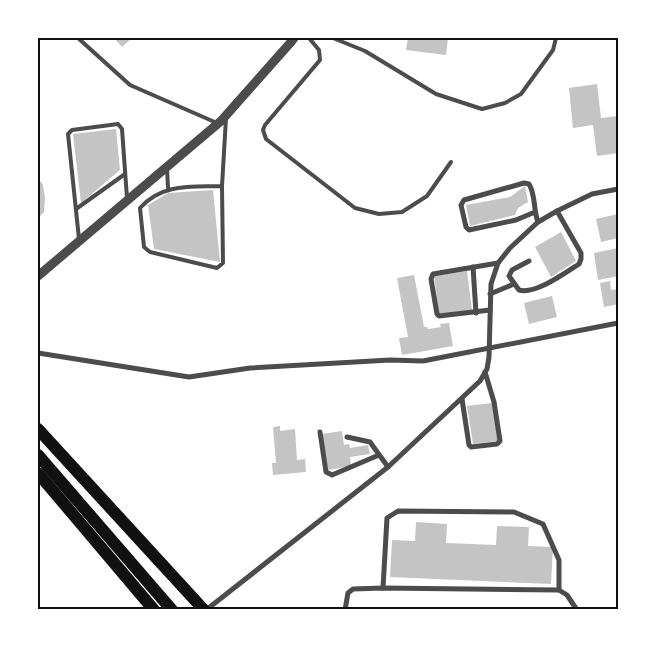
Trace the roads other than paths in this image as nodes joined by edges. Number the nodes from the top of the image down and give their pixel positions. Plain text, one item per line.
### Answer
1 (78, 38) edge
2 (294, 38) edge
3 (309, 38) edge
4 (333, 38) edge
5 (556, 38) edge
6 (226, 116) junction
7 (218, 123) junction
8 (451, 162) dead end
9 (166, 167) junction
10 (125, 174) junction
11 (222, 186) junction
12 (168, 188) junction
13 (618, 189) edge
14 (127, 201) junction
15 (76, 209) junction
16 (557, 211) junction
17 (534, 212) junction
18 (538, 222) junction
19 (79, 241) junction
20 (529, 260) dead end
21 (498, 264) junction
22 (473, 267) junction
23 (38, 276) edge
24 (514, 284) junction
25 (490, 294) junction
26 (490, 310) junction
27 (476, 313) junction
28 (618, 323) edge
29 (490, 349) junction
30 (38, 353) edge
31 (485, 372) junction
32 (462, 399) junction
33 (38, 429) edge
34 (320, 432) dead end
35 (347, 437) dead end
36 (38, 455) edge
37 (379, 455) junction
38 (388, 467) junction
39 (38, 473) edge
40 (383, 588) junction
41 (559, 590) junction
42 (154, 610) edge
43 (172, 610) edge
44 (205, 610) edge
45 (345, 610) edge
46 (577, 610) edge

1 - 7 lane
2 - 6 street
3 - 8 lane
4 - 5 lane
6 - 7 street
6 - 11 lane
7 - 9 street
9 - 12 lane
9 - 14 street
10 - 14 lane
10 - 15 lane
10 - 15 lane
11 - 12 lane
11 - 12 lane
13 - 16 street
14 - 19 street
15 - 19 lane
16 - 18 street
16 - 24 street
17 - 17 street
17 - 18 street
18 - 21 street
19 - 23 street
20 - 24 street
21 - 22 street
21 - 25 street
22 - 27 street
22 - 27 street
24 - 25 street
25 - 26 street
26 - 27 street
26 - 29 street
28 - 29 street
29 - 30 street
29 - 31 street
31 - 32 street
31 - 32 street
32 - 38 street
33 - 44 highway
34 - 37 street
35 - 37 street
36 - 43 highway
37 - 38 street
38 - 44 street
39 - 42 highway
40 - 41 street
40 - 41 street
40 - 45 street
41 - 46 street

